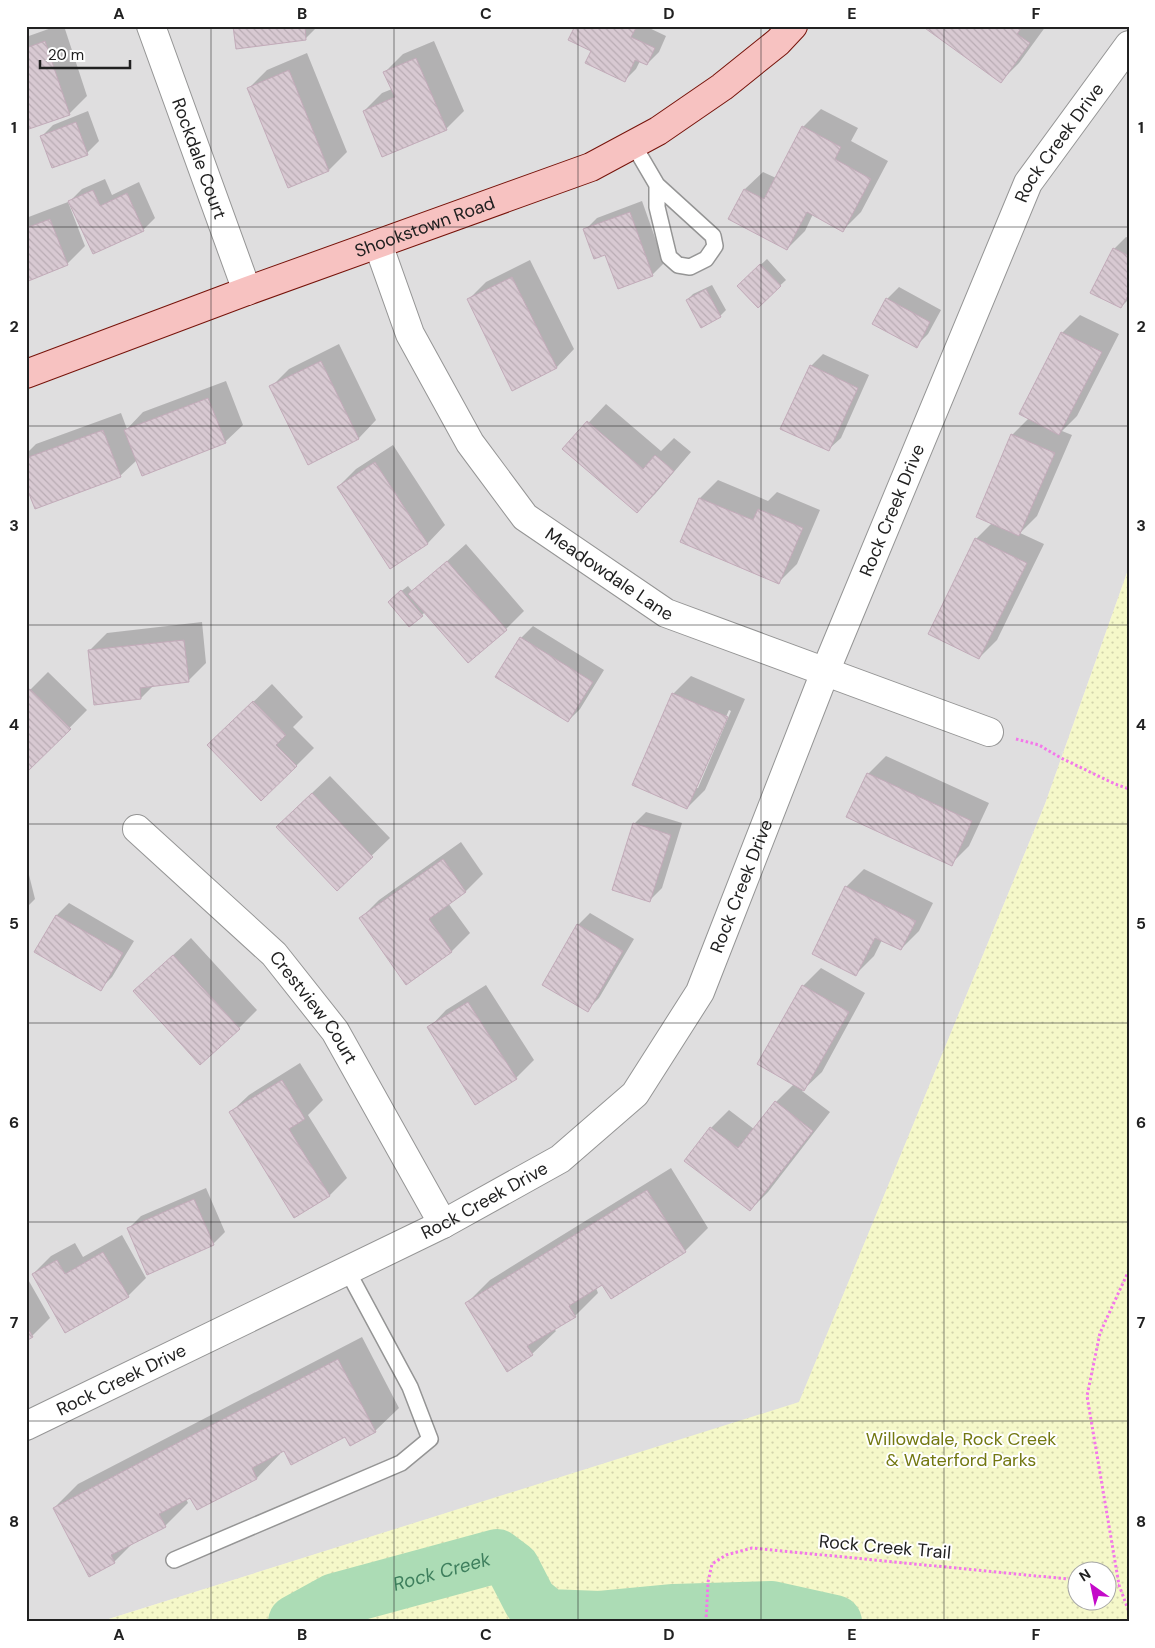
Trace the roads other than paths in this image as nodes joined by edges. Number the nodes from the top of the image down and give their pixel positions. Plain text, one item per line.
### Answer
1 (151, 26) edge
2 (794, 26) edge
3 (1129, 45) edge
4 (633, 144) junction
5 (657, 185) junction
6 (378, 244) junction
7 (247, 291) junction
8 (26, 374) edge
9 (825, 672) junction
10 (989, 732) road end
11 (136, 829) dead end
12 (443, 1224) junction
13 (347, 1270) junction
14 (26, 1426) edge
15 (174, 1560) dead end

1 - 7 street, Rockdale Court
2 - 4 street, Shookstown Road
3 - 9 street, Rock Creek Drive
4 - 5 lane
4 - 6 street, Shookstown Road
5 - 5 lane
6 - 7 street, Shookstown Road
6 - 9 street, Meadowdale Lane
7 - 8 street, Shookstown Road
9 - 10 street, Meadowdale Lane
9 - 12 street, Rock Creek Drive
11 - 12 street, Crestview Court
12 - 13 street, Rock Creek Drive
13 - 14 street, Rock Creek Drive
13 - 15 lane

